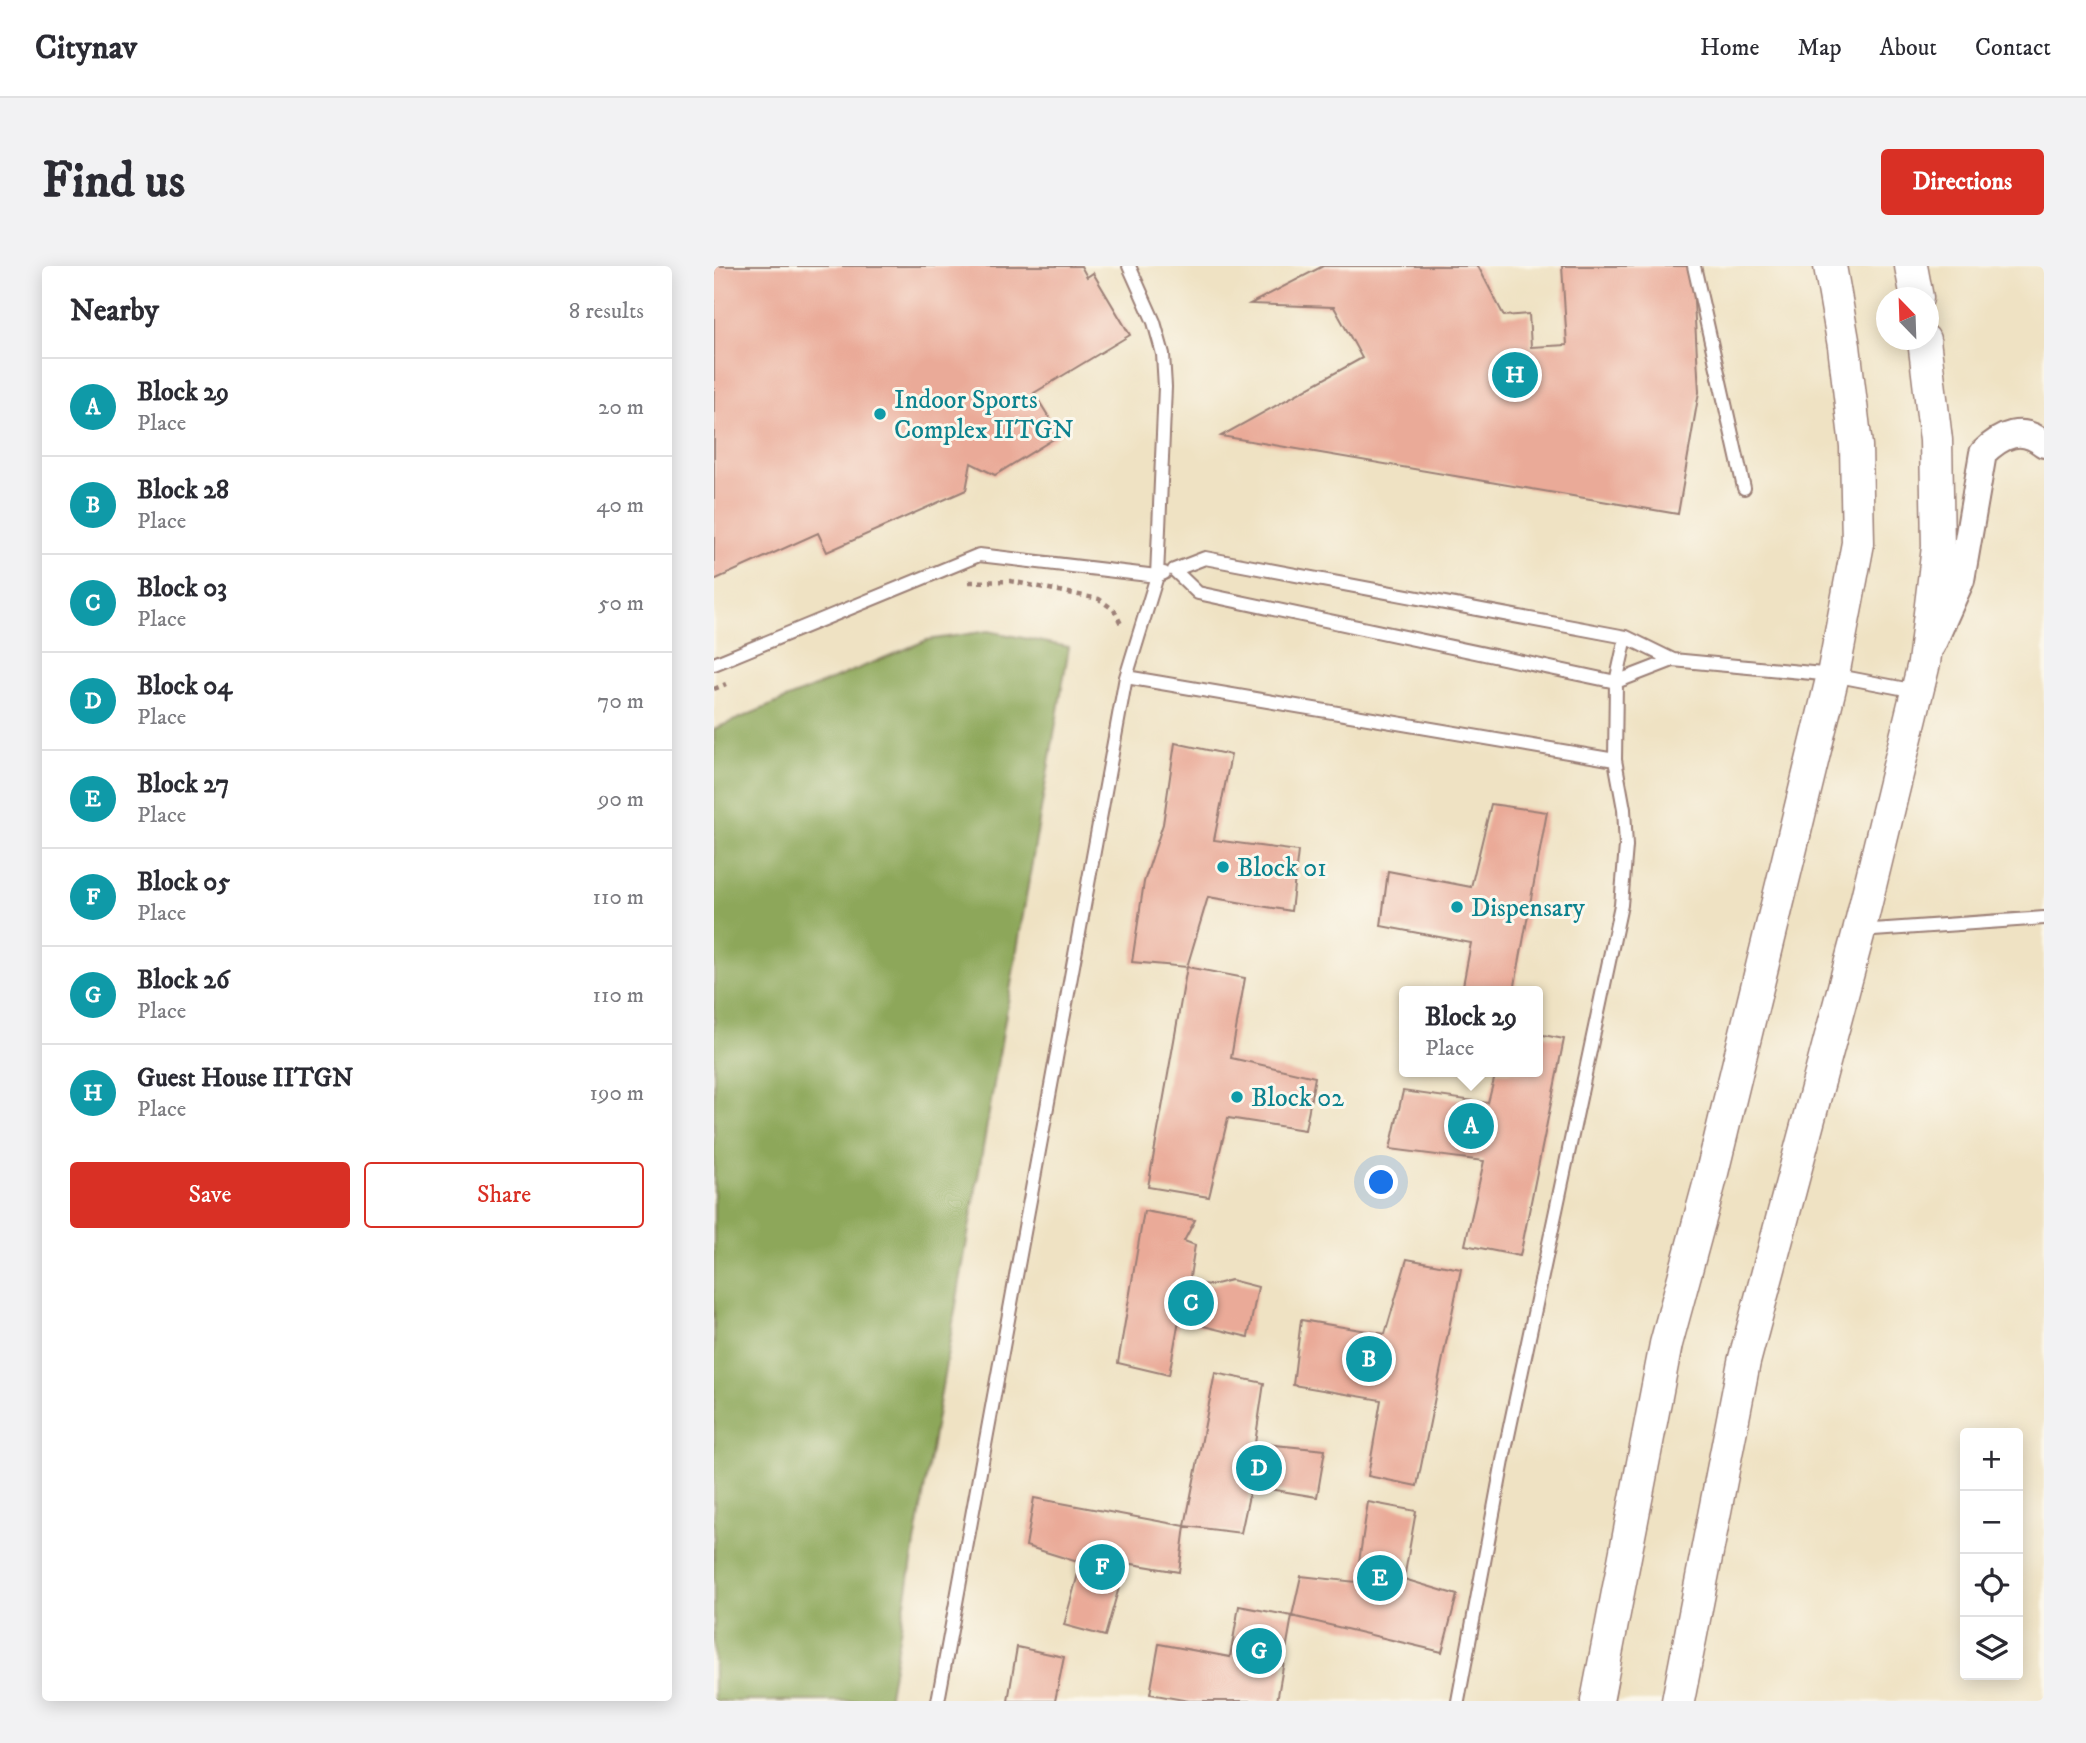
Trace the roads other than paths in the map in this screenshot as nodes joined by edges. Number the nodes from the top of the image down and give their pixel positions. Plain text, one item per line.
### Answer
1 (1129, 266) edge
2 (1694, 266) edge
3 (1830, 266) edge
4 (1911, 266) edge
5 (1915, 287) edge
6 (1925, 350) edge
7 (2044, 444) edge
8 (1744, 488) dead end
9 (1174, 570) junction
10 (1157, 576) junction
11 (1626, 637) junction
12 (1673, 660) junction
13 (714, 664) edge
14 (1833, 675) junction
15 (1126, 677) junction
16 (1921, 677) junction
17 (1616, 682) junction
18 (1615, 760) junction
19 (2044, 918) edge
20 (1859, 931) junction
21 (938, 1701) edge
22 (1458, 1701) edge
23 (1597, 1701) edge
24 (1678, 1701) edge

1 - 10 lane
2 - 8 lane
3 - 14 street
4 - 5 street
6 - 16 street
7 - 16 street
9 - 10 lane
9 - 11 lane
9 - 17 lane
10 - 13 lane
10 - 15 lane
11 - 12 lane
11 - 17 lane
12 - 14 lane
12 - 17 lane
14 - 16 lane
14 - 23 street
15 - 18 lane
15 - 21 lane
16 - 20 street
17 - 18 lane
18 - 22 lane
19 - 20 lane
20 - 24 street

